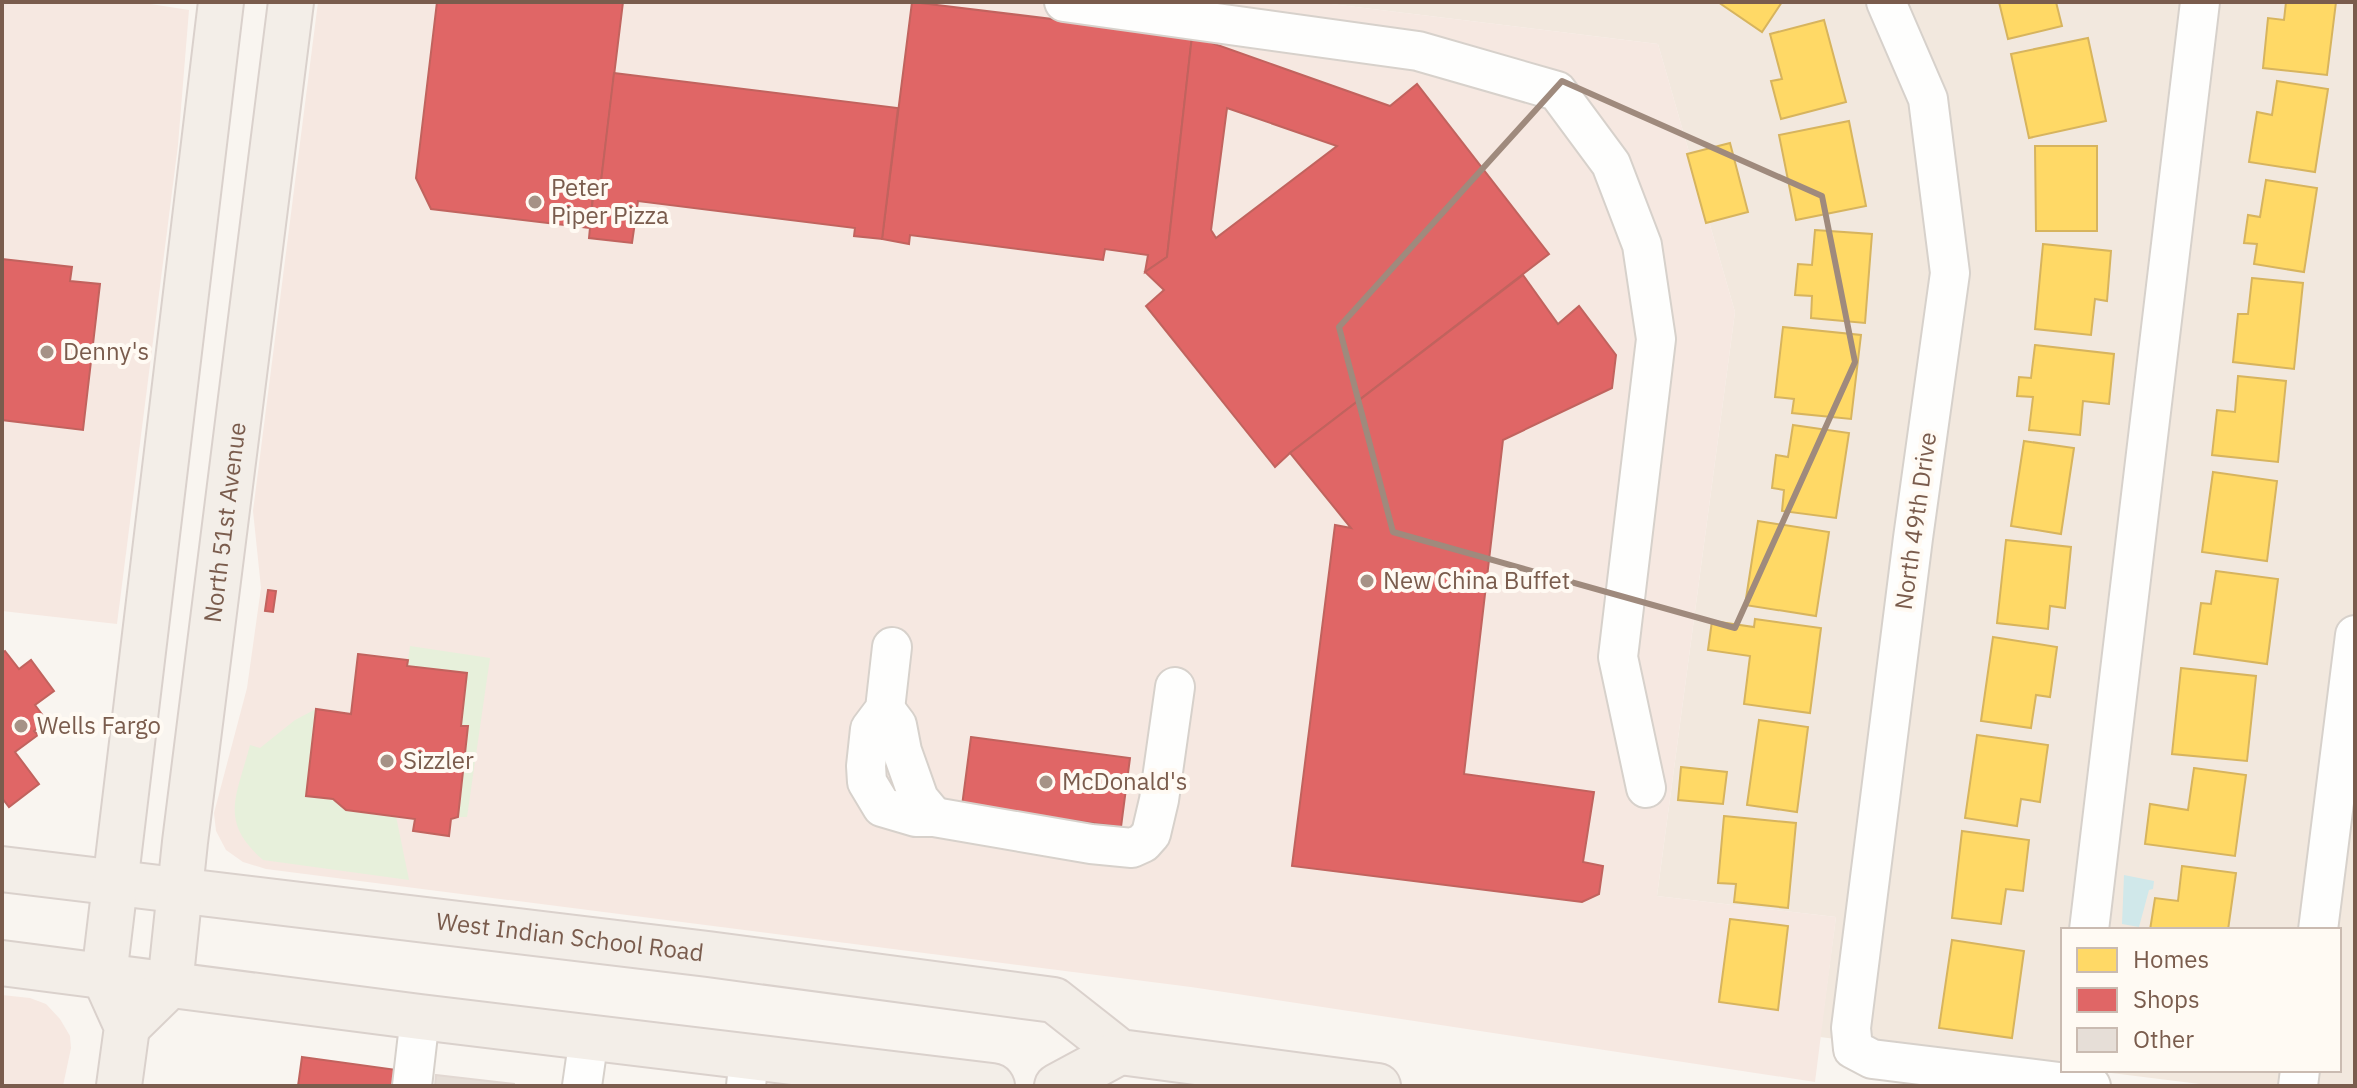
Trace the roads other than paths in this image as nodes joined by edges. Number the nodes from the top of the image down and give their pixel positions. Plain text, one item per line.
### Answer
1 (221, 2) edge
2 (291, 2) edge
3 (1064, 2) edge
4 (1886, 2) edge
5 (2200, 2) edge
6 (2355, 635) edge
7 (892, 647) dead end
8 (1175, 687) dead end
9 (1646, 788) dead end
10 (2, 869) edge
11 (116, 883) junction
12 (179, 890) junction
13 (2089, 928) edge
14 (2318, 928) edge
15 (2, 963) edge
16 (104, 976) junction
17 (170, 985) junction
18 (420, 1017) junction
19 (127, 1027) junction
20 (589, 1037) junction
21 (1120, 1052) junction
22 (748, 1071) edge
23 (1183, 1073) edge
24 (2077, 1080) edge
25 (119, 1086) edge
26 (412, 1086) edge
27 (582, 1086) edge
28 (992, 1086) edge
29 (1057, 1086) edge
30 (1378, 1086) edge

1 - 11 main road
2 - 12 main road, North 51st Avenue
3 - 9 street
4 - 24 street, North 49th Drive
5 - 13 street
6 - 14 street
7 - 8 street
10 - 11 main road, West Indian School Road
11 - 12 main road, West Indian School Road
11 - 16 main road
12 - 17 main road, North 51st Avenue
12 - 21 main road, West Indian School Road
15 - 16 main road
16 - 17 main road
16 - 19 main road
17 - 18 main road
17 - 19 main road
18 - 20 main road
18 - 26 street
19 - 25 main road
20 - 22 main road
20 - 27 street
21 - 23 main road
21 - 29 main road
22 - 28 main road
23 - 30 main road

